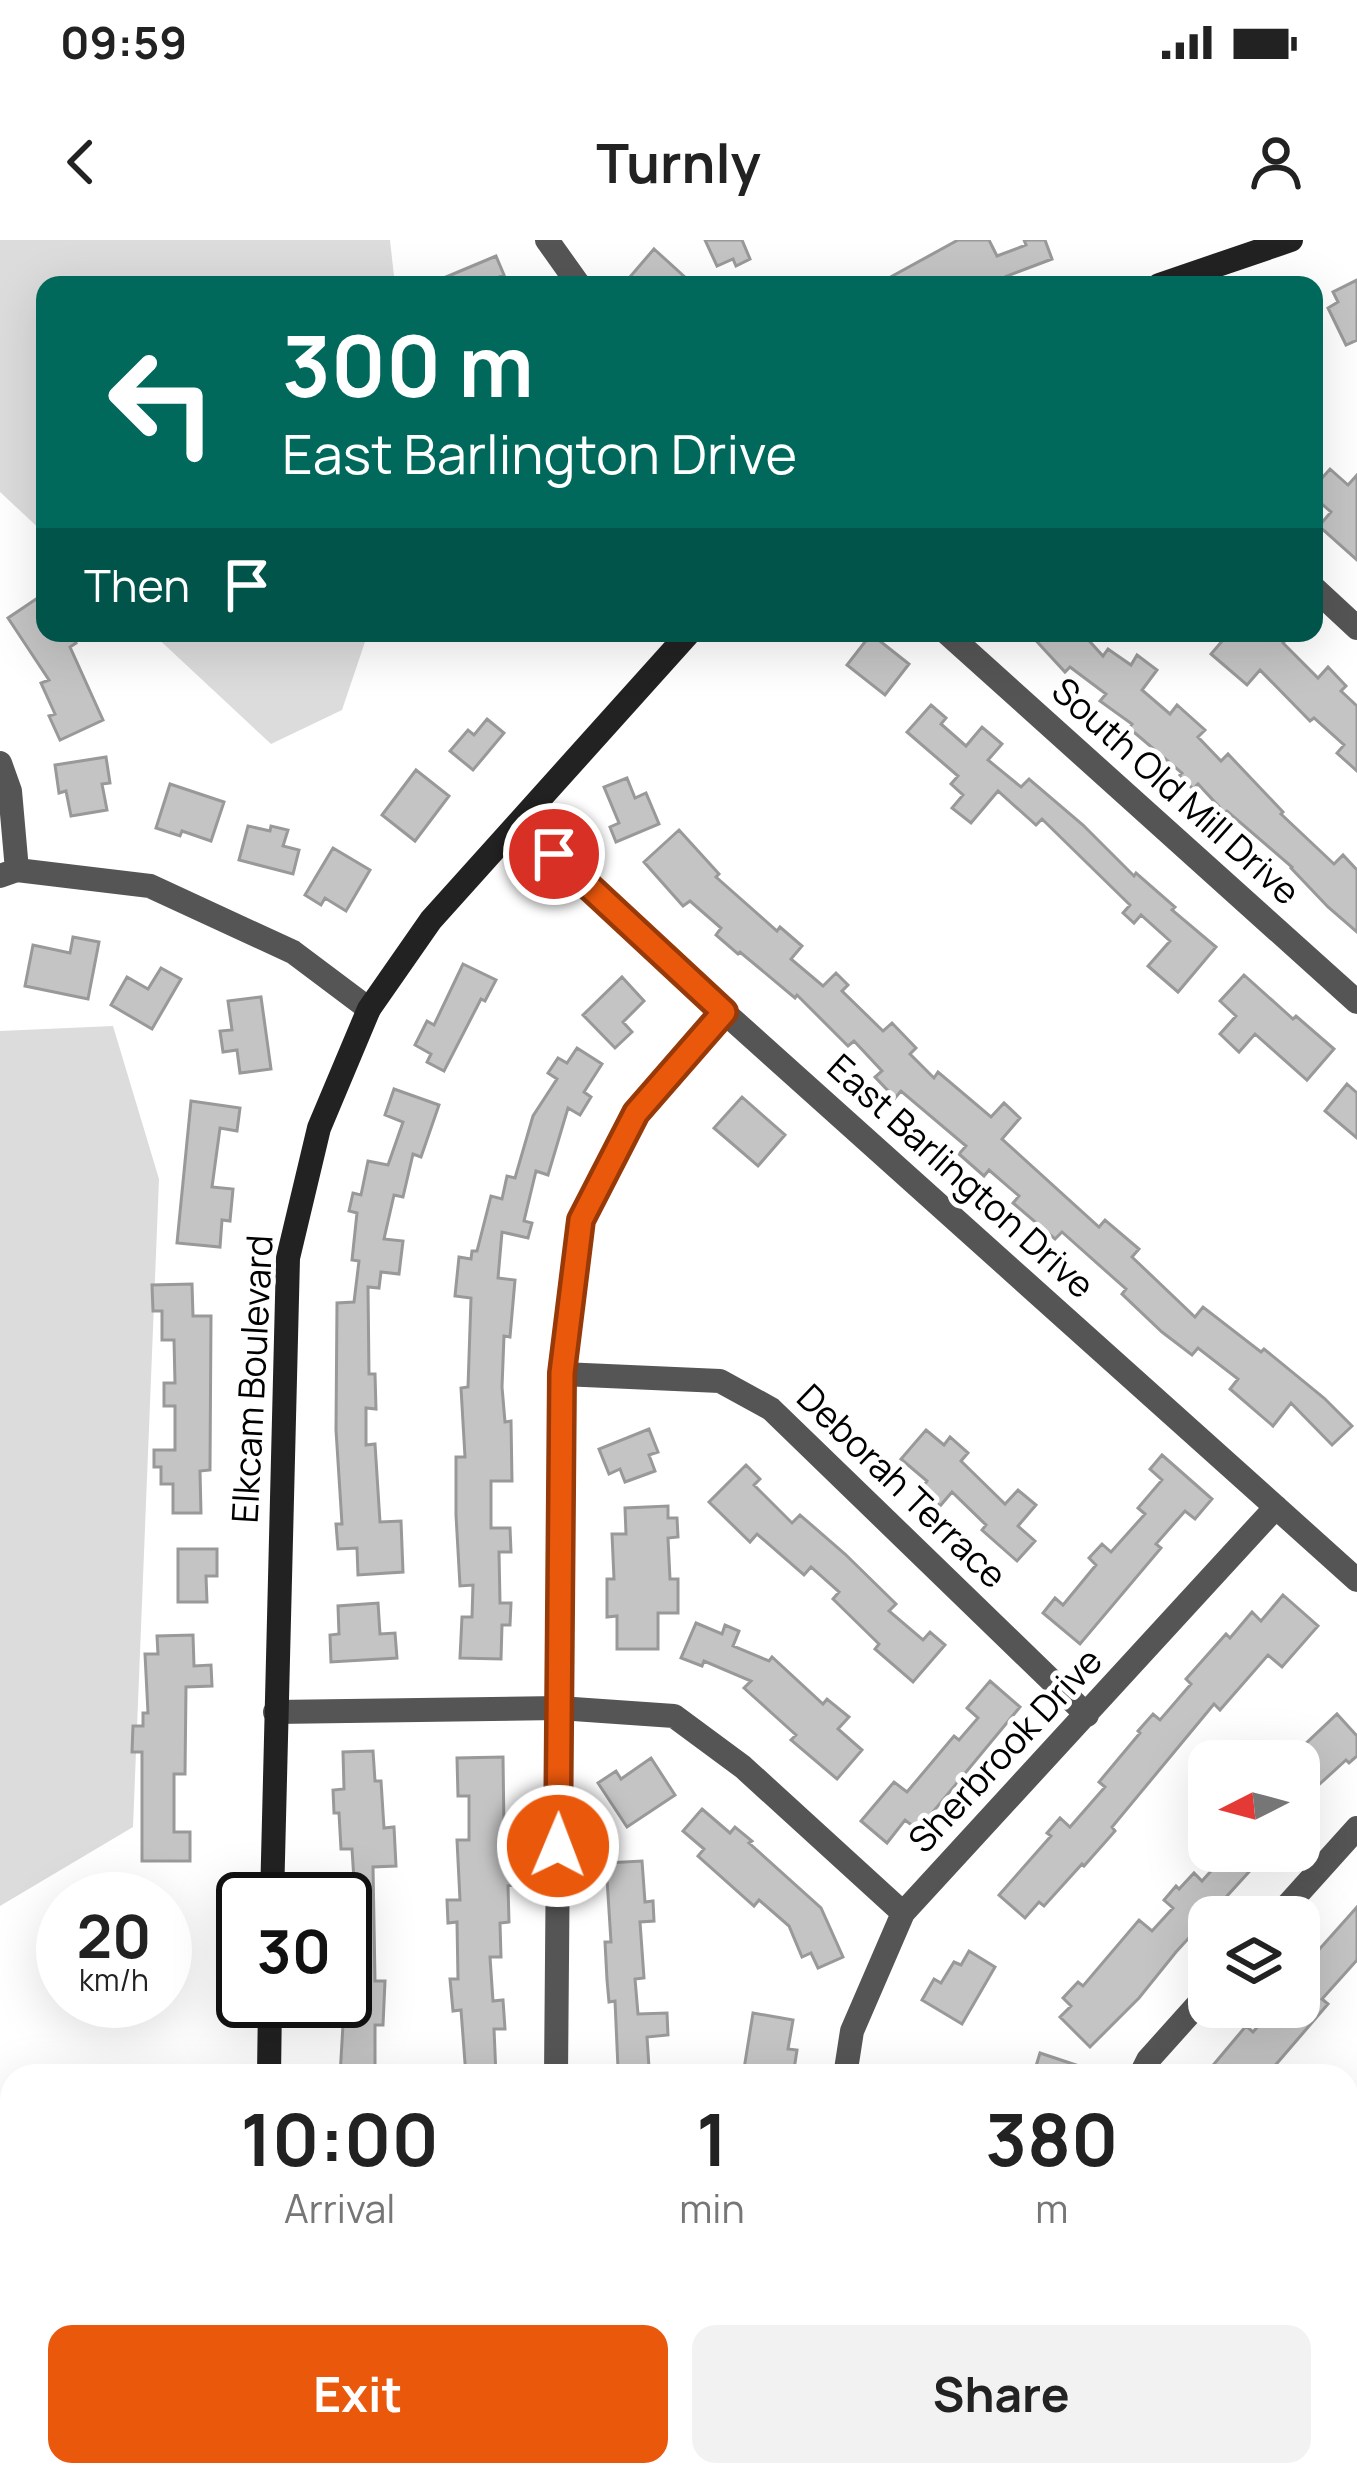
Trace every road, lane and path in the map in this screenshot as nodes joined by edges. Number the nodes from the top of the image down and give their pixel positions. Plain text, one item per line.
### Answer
1 (549, 240) edge
2 (1291, 240) edge
3 (573, 276) edge
4 (1185, 276) edge
5 (1323, 596) edge
6 (1357, 628) edge
7 (681, 642) edge
8 (957, 642) edge
9 (0, 763) edge
10 (520, 822) junction
11 (9, 873) edge
12 (1357, 1002) edge
13 (369, 1009) junction
14 (724, 1012) junction
15 (562, 1373) junction
16 (1276, 1507) junction
17 (1357, 1580) edge
18 (559, 1708) junction
19 (275, 1712) junction
20 (1088, 1714) junction
21 (1357, 1828) edge
22 (272, 1872) edge
23 (1295, 1896) edge
24 (904, 1913) junction
25 (1188, 2015) edge
26 (269, 2028) edge
27 (268, 2064) edge
28 (556, 2064) edge
29 (846, 2064) edge
30 (1146, 2064) edge

1 - 3 street
2 - 4 street
5 - 6 street
7 - 10 street, Elkcam Boulevard
8 - 12 street, South Old Mill Drive
9 - 11 street
10 - 13 street, Elkcam Boulevard
10 - 14 street, East Barlington Drive
11 - 13 street
13 - 19 street, Elkcam Boulevard
14 - 15 street
14 - 16 street, East Barlington Drive
15 - 18 street
15 - 20 street, Deborah Terrace
16 - 17 street, East Barlington Drive
16 - 20 street, Sherbrook Drive
18 - 19 street
18 - 24 street
18 - 28 street
19 - 22 street, Elkcam Boulevard
20 - 24 street, Sherbrook Drive
21 - 23 street
24 - 29 street, Sherbrook Drive
25 - 30 street
26 - 27 street

